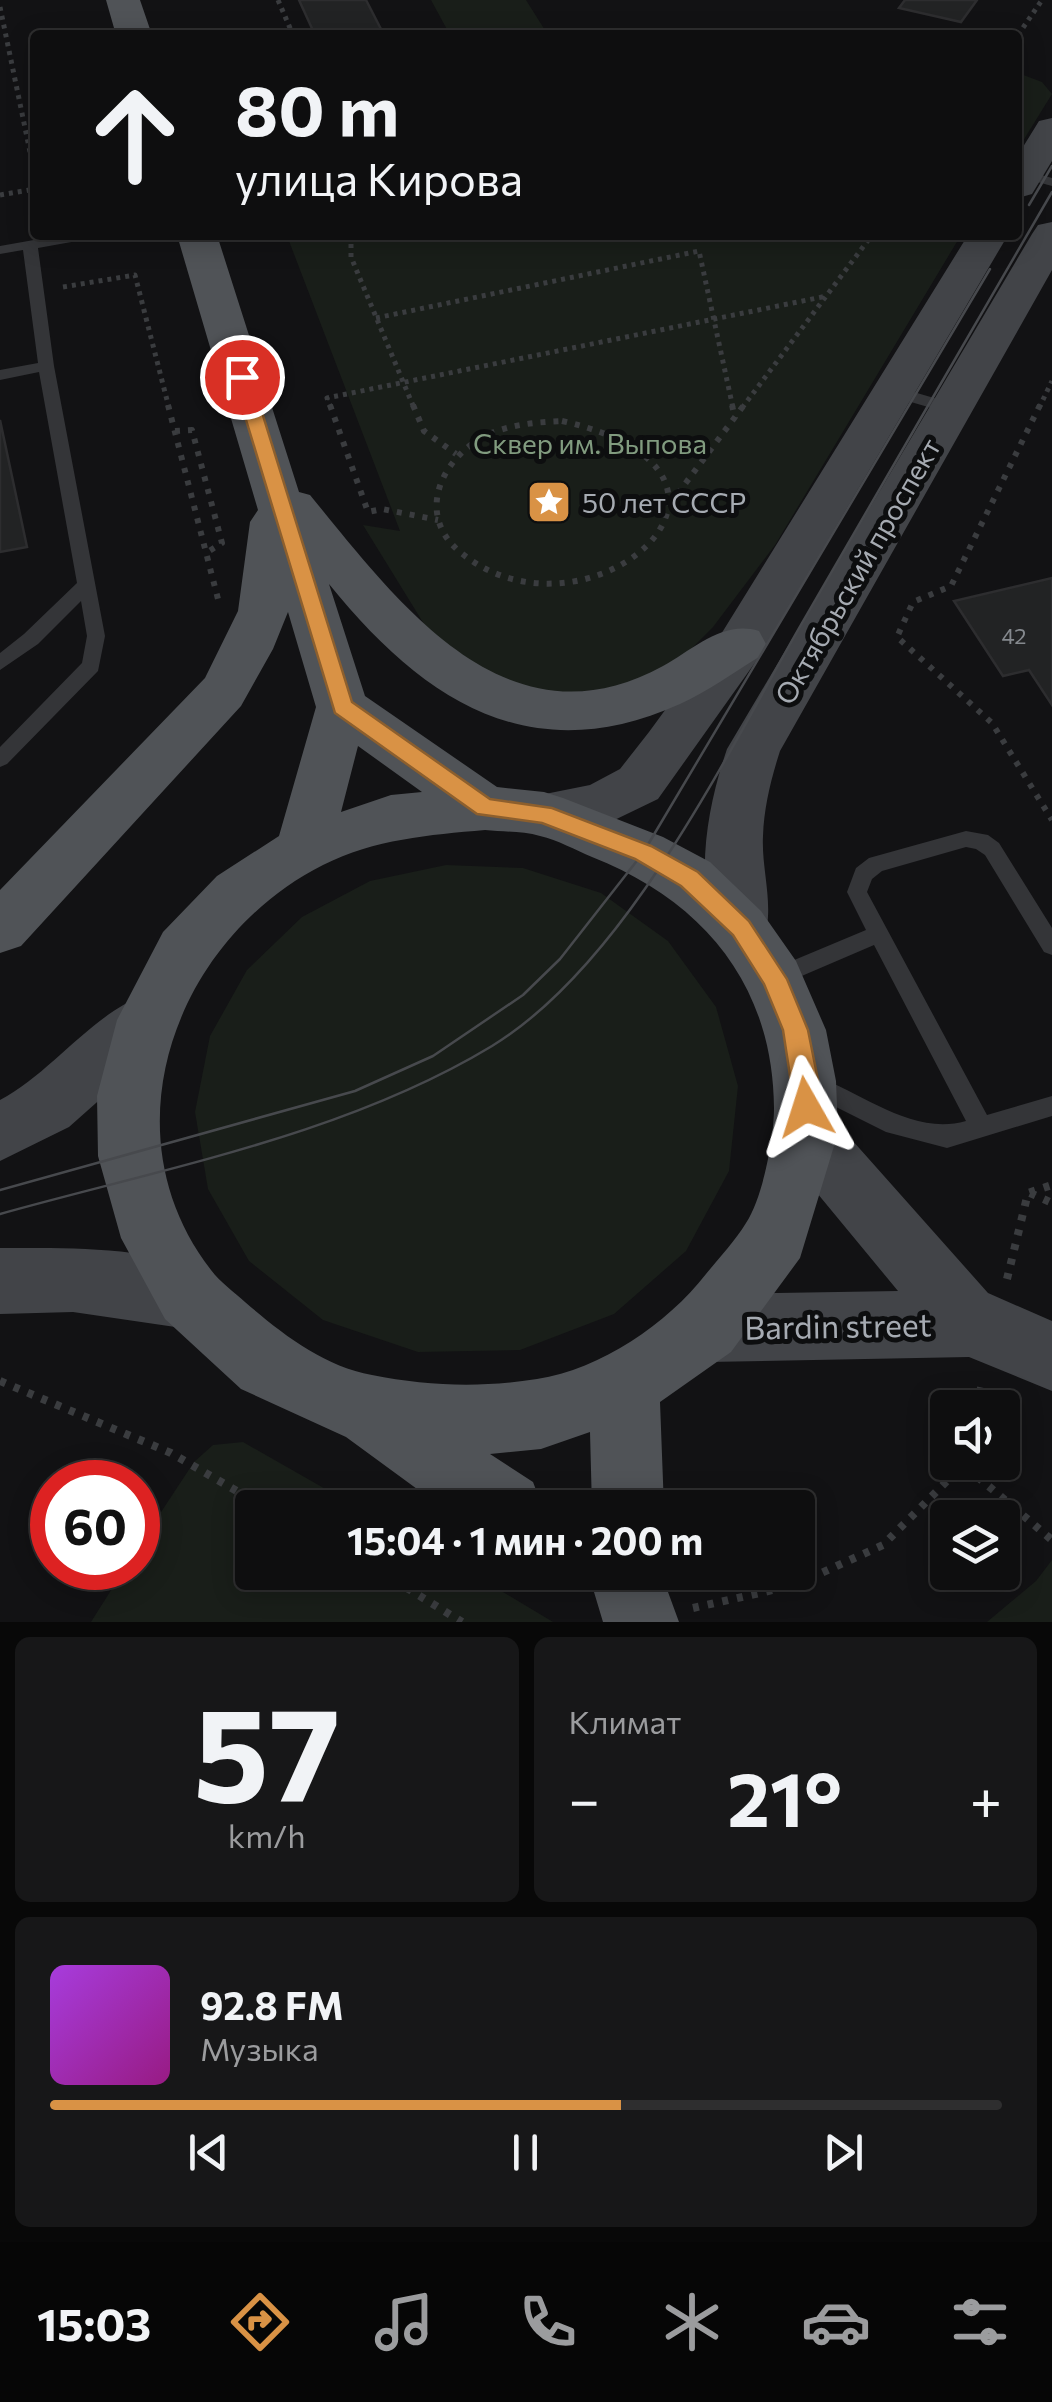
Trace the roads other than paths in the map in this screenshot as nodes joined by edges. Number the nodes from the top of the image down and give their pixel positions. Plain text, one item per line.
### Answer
1 (123, 0) edge
2 (132, 30) edge
3 (1052, 130) edge
4 (1031, 181) edge
5 (1052, 234) edge
6 (59, 240) edge
7 (199, 240) edge
8 (985, 240) edge
9 (30, 245) junction
10 (0, 250) edge
11 (46, 366) junction
12 (0, 374) edge
13 (893, 391) junction
14 (952, 409) junction
15 (275, 484) junction
16 (86, 585) junction
17 (741, 644) junction
18 (0, 663) edge
19 (342, 707) junction
20 (0, 759) edge
21 (485, 808) junction
22 (544, 814) junction
23 (303, 849) junction
24 (741, 928) junction
25 (0, 929) edge
26 (879, 934) junction
27 (1052, 946) edge
28 (774, 979) junction
29 (147, 1020) junction
30 (1052, 1106) edge
31 (806, 1107) junction
32 (982, 1128) junction
33 (0, 1132) edge
34 (0, 1280) edge
35 (189, 1296) junction
36 (969, 1322) junction
37 (707, 1328) junction
38 (1052, 1357) edge
39 (624, 1385) junction
40 (362, 1410) junction
41 (480, 1490) edge
42 (627, 1490) edge

1 - 2 main road
3 - 4 main road
5 - 14 main road, Октябрьский проспект
6 - 9 lane
7 - 15 main road
8 - 13 main road
9 - 10 lane
9 - 11 lane
11 - 12 lane
11 - 16 lane
13 - 14 lane
13 - 17 main road
14 - 24 main road, Октябрьский проспект
15 - 17 main road
15 - 19 main road
15 - 25 main road
16 - 18 lane
16 - 20 lane
17 - 22 main road
19 - 21 main road
19 - 23 main road
21 - 22 main road
21 - 23 main road
22 - 24 main road
23 - 29 main road
24 - 28 main road
26 - 27 lane
26 - 28 lane
26 - 32 lane
28 - 31 main road
29 - 33 main road
29 - 35 main road
30 - 32 lane
31 - 32 lane
31 - 36 main road, Bardin street
31 - 37 main road
34 - 35 main road
35 - 40 main road
36 - 37 main road, Bardin street
36 - 38 main road, Bardin street
37 - 39 main road
39 - 40 main road
39 - 42 main road
40 - 41 main road

